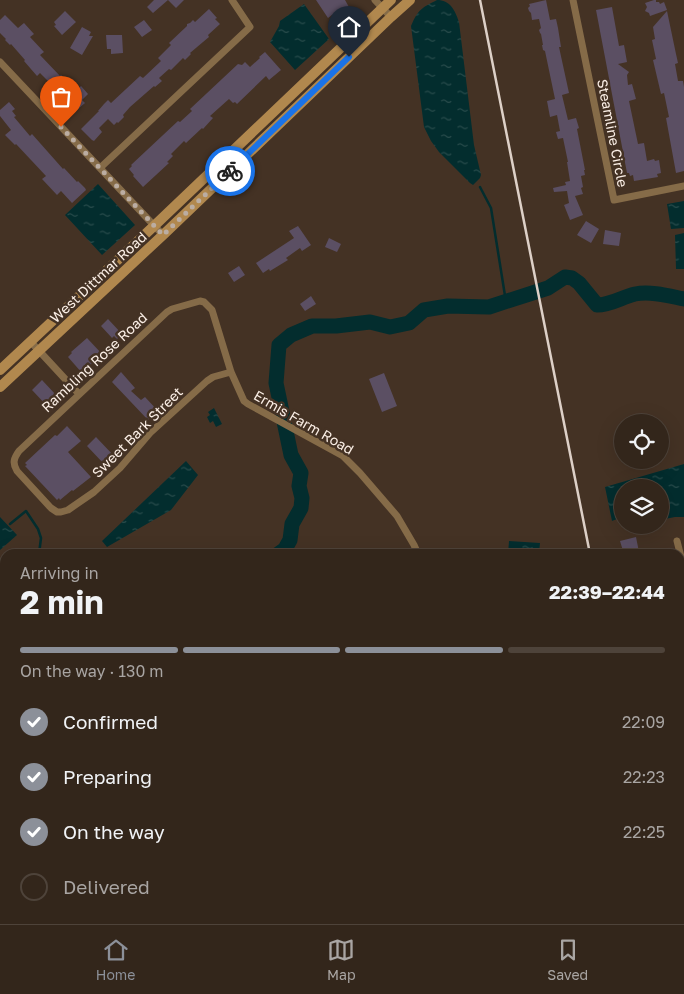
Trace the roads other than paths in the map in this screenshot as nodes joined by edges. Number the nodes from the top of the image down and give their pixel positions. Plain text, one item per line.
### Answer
1 (232, 0) edge
2 (391, 0) edge
3 (410, 0) edge
4 (573, 0) edge
5 (379, 4) edge
6 (391, 17) junction
7 (0, 62) edge
8 (100, 168) junction
9 (684, 186) edge
10 (154, 226) junction
11 (163, 235) junction
12 (200, 301) joint
13 (30, 341) junction
14 (39, 351) junction
15 (0, 370) edge
16 (231, 372) junction
17 (0, 387) edge
18 (79, 394) junction
19 (15, 456) joint
20 (677, 541) dead end
21 (416, 549) edge
22 (679, 549) edge

1 - 8 street
2 - 5 street, West Dittmar Road
3 - 6 street, West Dittmar Road
4 - 9 street, Steamline Circle
5 - 6 street
5 - 10 street, West Dittmar Road
6 - 11 street, West Dittmar Road
7 - 8 street
8 - 10 street
10 - 11 street
10 - 13 street, West Dittmar Road
11 - 14 street, West Dittmar Road
12 - 16 street, Ermis Farm Road
12 - 18 street, Rambling Rose Road
13 - 14 street
13 - 15 street, West Dittmar Road
14 - 17 street, West Dittmar Road
14 - 18 street
16 - 19 street, Sweet Bark Street
16 - 21 street, Ermis Farm Road
18 - 19 street, Rambling Rose Road
20 - 22 street

